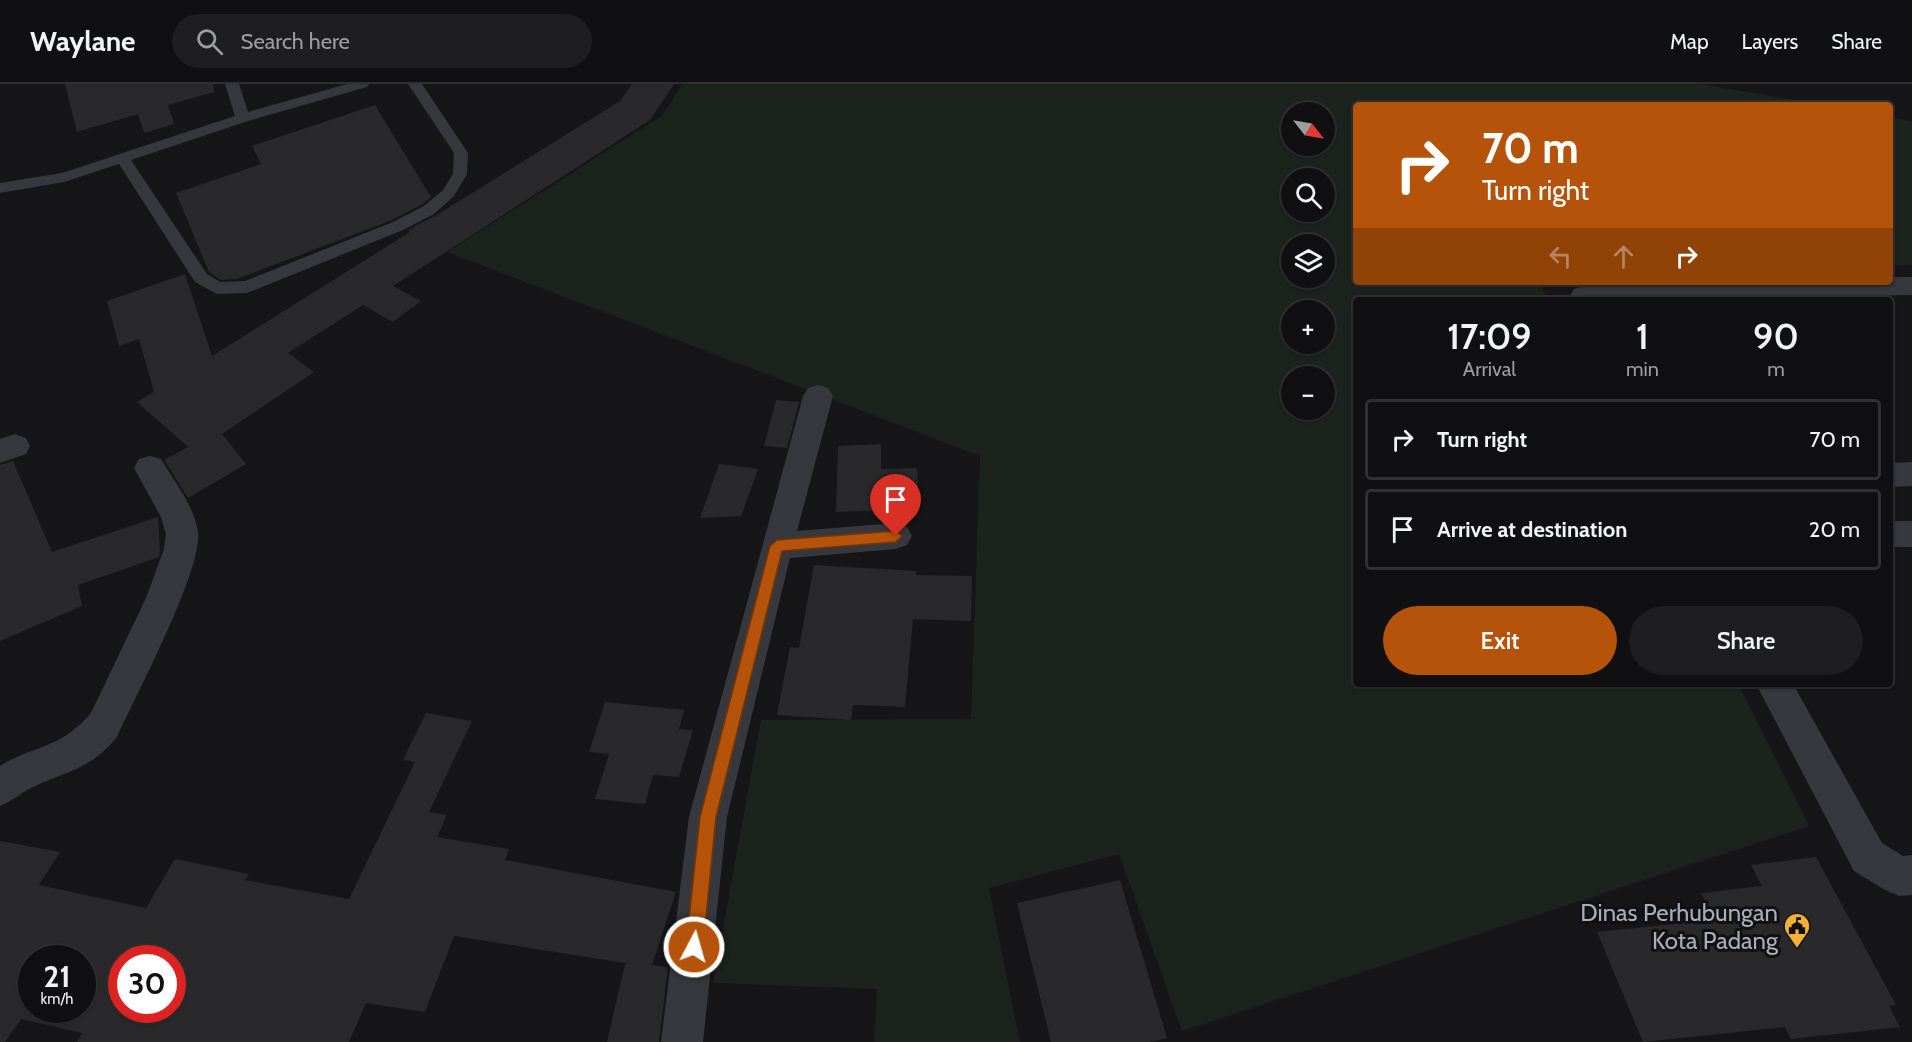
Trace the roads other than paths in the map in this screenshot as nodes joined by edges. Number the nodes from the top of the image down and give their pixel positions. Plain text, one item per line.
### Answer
1 (232, 84) edge
2 (362, 84) edge
3 (415, 84) edge
4 (243, 118) junction
5 (123, 159) junction
6 (0, 188) edge
7 (1912, 286) edge
8 (1584, 296) dead end
9 (818, 396) dead end
10 (150, 468) dead end
11 (1912, 474) edge
12 (1893, 475) edge
13 (1893, 534) edge
14 (1912, 534) edge
15 (896, 536) dead end
16 (777, 546) junction
17 (1776, 687) edge
18 (0, 788) edge
19 (1912, 875) edge
20 (682, 1042) edge

1 - 4 lane
2 - 4 lane
3 - 5 lane
4 - 5 lane
5 - 6 lane
7 - 8 street
9 - 16 street
10 - 18 street
11 - 12 street
13 - 14 street
15 - 16 street
16 - 20 street
17 - 19 street

